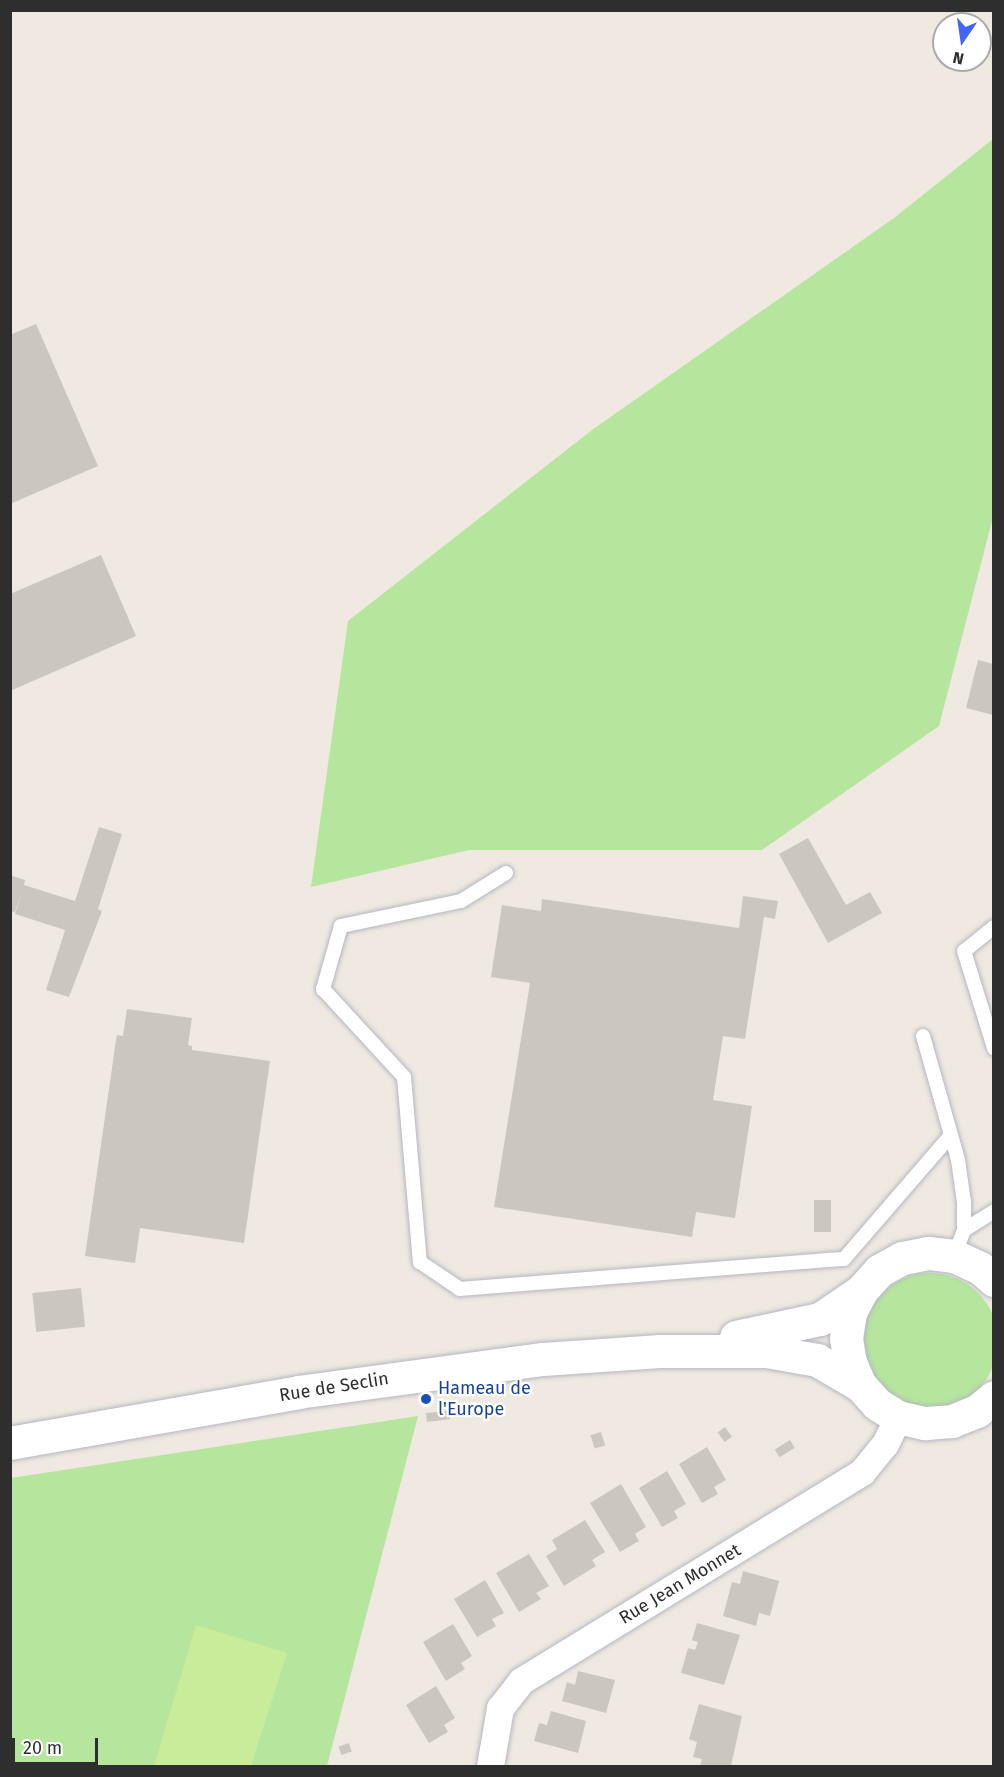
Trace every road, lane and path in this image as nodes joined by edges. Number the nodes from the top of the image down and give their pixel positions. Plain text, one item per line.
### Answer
1 (506, 873) dead end
2 (993, 927) edge
3 (923, 1036) dead end
4 (993, 1048) edge
5 (950, 1136) junction
6 (993, 1210) edge
7 (959, 1243) junction
8 (993, 1280) edge
9 (861, 1291) junction
10 (660, 1351) junction
11 (860, 1385) junction
12 (993, 1397) edge
13 (898, 1417) junction
14 (10, 1443) edge
15 (490, 1767) edge

1 - 5 lane
2 - 4 lane
3 - 5 lane
5 - 7 lane
6 - 7 lane
7 - 8 main road
7 - 9 main road
9 - 10 main road, Rue de Seclin
9 - 11 main road
10 - 11 main road, Rue de Seclin
10 - 14 main road, Rue de Seclin
11 - 13 main road
12 - 13 main road
13 - 15 street, Rue Jean Monnet

